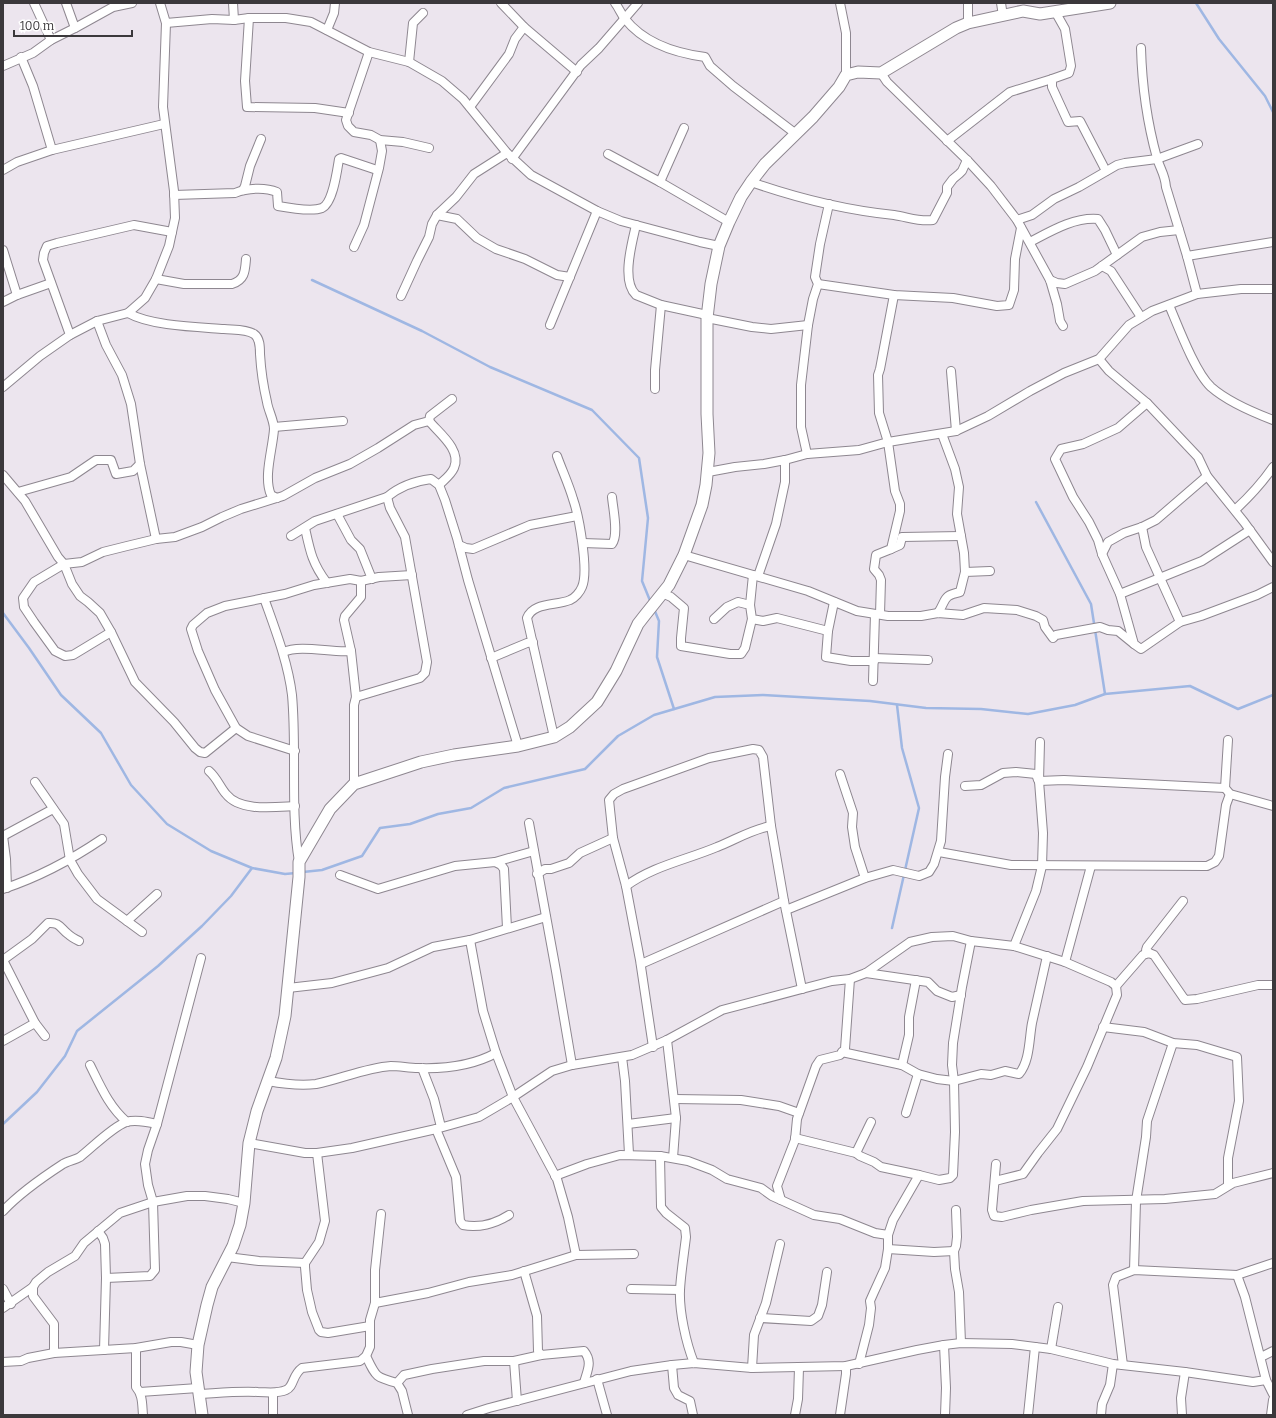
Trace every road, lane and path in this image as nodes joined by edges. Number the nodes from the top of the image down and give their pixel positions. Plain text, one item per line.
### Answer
1 (34, 3) edge
2 (66, 3) edge
3 (132, 3) edge
4 (160, 3) edge
5 (233, 3) edge
6 (335, 3) edge
7 (501, 3) edge
8 (615, 3) edge
9 (638, 3) edge
10 (840, 3) edge
11 (968, 3) edge
12 (1001, 3) edge
13 (1110, 3) edge
14 (1086, 5) edge
15 (423, 13) dead end
16 (1056, 13) junction
17 (1003, 16) junction
18 (250, 18) junction
19 (625, 18) junction
20 (234, 20) junction
21 (166, 23) junction
22 (968, 23) junction
23 (524, 27) junction
24 (75, 28) junction
25 (327, 30) junction
26 (51, 40) junction
27 (1142, 48) dead end
28 (369, 52) junction
29 (21, 58) junction
30 (409, 62) junction
31 (3, 66) edge
32 (577, 72) junction
33 (881, 73) junction
34 (846, 74) junction
35 (1052, 79) junction
36 (470, 106) junction
37 (349, 113) junction
38 (164, 124) junction
39 (684, 128) dead end
40 (796, 134) junction
41 (261, 139) dead end
42 (380, 140) junction
43 (947, 141) junction
44 (1198, 144) dead end
45 (429, 148) dead end
46 (52, 150) junction
47 (608, 154) dead end
48 (509, 156) junction
49 (967, 160) junction
50 (1157, 160) junction
51 (3, 170) edge
52 (377, 170) junction
53 (1106, 171) junction
54 (660, 182) junction
55 (751, 182) junction
56 (243, 190) junction
57 (174, 195) junction
58 (829, 204) junction
59 (597, 211) junction
60 (437, 215) junction
61 (728, 222) junction
62 (1019, 224) junction
63 (636, 225) junction
64 (1179, 230) junction
65 (172, 232) junction
66 (1030, 242) junction
67 (1273, 242) edge
68 (719, 246) junction
69 (354, 247) dead end
70 (3, 250) edge
71 (1117, 255) junction
72 (1187, 256) junction
73 (246, 259) dead end
74 (1102, 266) junction
75 (570, 277) junction
76 (156, 279) junction
77 (1050, 280) junction
78 (51, 283) junction
79 (818, 284) junction
80 (1273, 289) edge
81 (1197, 294) junction
82 (16, 295) junction
83 (894, 295) junction
84 (401, 296) dead end
85 (3, 302) edge
86 (661, 305) junction
87 (1169, 305) junction
88 (128, 313) junction
89 (707, 317) junction
90 (1142, 317) junction
91 (97, 321) junction
92 (550, 325) dead end
93 (808, 325) junction
94 (1062, 326) dead end
95 (70, 335) junction
96 (1099, 359) junction
97 (951, 371) dead end
98 (3, 387) edge
99 (655, 389) dead end
100 (452, 399) dead end
101 (1147, 402) junction
102 (1273, 420) edge
103 (343, 421) dead end
104 (429, 421) junction
105 (274, 427) junction
106 (956, 431) junction
107 (942, 434) junction
108 (888, 442) junction
109 (807, 454) junction
110 (557, 456) dead end
111 (785, 460) junction
112 (140, 464) junction
113 (1273, 467) edge
114 (708, 472) junction
115 (3, 475) edge
116 (1207, 476) junction
117 (439, 485) junction
118 (18, 492) junction
119 (386, 497) junction
120 (612, 497) dead end
121 (277, 498) junction
122 (1234, 510) junction
123 (337, 514) junction
124 (577, 516) junction
125 (1142, 527) junction
126 (305, 528) junction
127 (1250, 530) junction
128 (291, 536) dead end
129 (961, 536) junction
130 (156, 539) junction
131 (1098, 540) junction
132 (1108, 542) junction
133 (583, 543) junction
134 (459, 545) junction
135 (890, 549) junction
136 (684, 554) junction
137 (1102, 554) junction
138 (1273, 562) edge
139 (64, 564) junction
140 (990, 571) dead end
141 (965, 572) junction
142 (412, 575) junction
143 (756, 575) junction
144 (1160, 578) junction
145 (372, 579) junction
146 (361, 581) junction
147 (327, 583) junction
148 (1273, 587) edge
149 (662, 593) junction
150 (1120, 594) junction
151 (264, 598) junction
152 (834, 602) junction
153 (750, 605) junction
154 (938, 613) junction
155 (877, 614) junction
156 (714, 619) dead end
157 (752, 619) junction
158 (1180, 622) junction
159 (828, 631) junction
160 (111, 632) junction
161 (533, 642) junction
162 (1134, 644) junction
163 (351, 651) junction
164 (283, 652) junction
165 (491, 658) junction
166 (874, 660) junction
167 (928, 660) dead end
168 (873, 681) dead end
169 (356, 697) junction
170 (236, 728) junction
171 (554, 736) junction
172 (1228, 740) dead end
173 (1040, 742) dead end
174 (518, 746) junction
175 (295, 751) junction
176 (948, 754) dead end
177 (209, 772) dead end
178 (840, 774) dead end
179 (1039, 781) junction
180 (35, 782) dead end
181 (354, 784) junction
182 (965, 786) dead end
183 (1227, 791) junction
184 (295, 806) junction
185 (1273, 806) edge
186 (53, 810) junction
187 (529, 823) dead end
188 (771, 826) junction
189 (3, 836) edge
190 (613, 838) junction
191 (102, 839) dead end
192 (534, 852) junction
193 (939, 852) junction
194 (70, 860) junction
195 (299, 862) junction
196 (495, 862) junction
197 (1042, 866) junction
198 (1091, 866) junction
199 (537, 874) junction
200 (340, 875) dead end
201 (865, 878) junction
202 (626, 886) junction
203 (5, 888) edge
204 (157, 894) dead end
205 (784, 900) junction
206 (1183, 901) dead end
207 (786, 910) junction
208 (546, 917) junction
209 (126, 921) junction
210 (507, 928) junction
211 (142, 932) dead end
212 (470, 940) junction
213 (79, 941) dead end
214 (971, 941) junction
215 (1014, 946) junction
216 (1148, 953) junction
217 (1047, 956) junction
218 (201, 958) dead end
219 (3, 960) edge
220 (1065, 962) junction
221 (641, 964) junction
222 (866, 973) junction
223 (850, 979) junction
224 (916, 980) junction
225 (1273, 985) edge
226 (1116, 986) junction
227 (288, 988) junction
228 (802, 989) junction
229 (960, 995) junction
230 (35, 1023) junction
231 (1103, 1027) junction
232 (45, 1036) dead end
233 (667, 1040) junction
234 (3, 1041) edge
235 (1173, 1043) junction
236 (652, 1047) junction
237 (842, 1052) junction
238 (496, 1053) junction
239 (622, 1057) junction
240 (90, 1065) dead end
241 (572, 1065) junction
242 (902, 1065) junction
243 (422, 1068) junction
244 (918, 1074) junction
245 (268, 1081) junction
246 (954, 1081) junction
247 (513, 1097) junction
248 (675, 1100) junction
249 (799, 1113) junction
250 (906, 1113) dead end
251 (676, 1118) junction
252 (127, 1122) junction
253 (871, 1122) dead end
254 (156, 1124) junction
255 (628, 1124) junction
256 (439, 1128) junction
257 (796, 1138) junction
258 (249, 1144) junction
259 (317, 1153) junction
260 (856, 1153) junction
261 (630, 1154) junction
262 (660, 1156) junction
263 (673, 1158) junction
264 (996, 1164) dead end
265 (1273, 1172) edge
266 (919, 1175) junction
267 (555, 1176) junction
268 (994, 1181) junction
269 (1228, 1185) junction
270 (777, 1186) junction
271 (766, 1191) junction
272 (781, 1200) junction
273 (1136, 1201) junction
274 (153, 1202) junction
275 (244, 1203) junction
276 (956, 1210) dead end
277 (3, 1211) edge
278 (381, 1214) dead end
279 (509, 1215) dead end
280 (98, 1231) junction
281 (888, 1235) junction
282 (780, 1244) dead end
283 (888, 1249) junction
284 (954, 1251) junction
285 (634, 1254) dead end
286 (576, 1255) junction
287 (227, 1257) junction
288 (305, 1263) junction
289 (1273, 1263) edge
290 (1134, 1270) junction
291 (524, 1271) junction
292 (827, 1272) dead end
293 (1237, 1275) junction
294 (106, 1278) junction
295 (33, 1287) junction
296 (3, 1289) edge
297 (631, 1289) dead end
298 (680, 1290) junction
299 (375, 1303) junction
300 (11, 1304) junction
301 (1058, 1307) dead end
302 (3, 1308) edge
303 (760, 1318) junction
304 (370, 1326) junction
305 (961, 1343) junction
306 (198, 1345) junction
307 (944, 1345) junction
308 (1035, 1347) junction
309 (136, 1348) junction
310 (1050, 1349) junction
311 (104, 1350) junction
312 (1273, 1351) edge
313 (54, 1353) junction
314 (541, 1355) junction
315 (366, 1356) junction
316 (1261, 1357) junction
317 (514, 1361) junction
318 (3, 1362) edge
319 (694, 1363) junction
320 (859, 1364) junction
321 (1112, 1364) junction
322 (672, 1366) junction
323 (846, 1366) junction
324 (1122, 1366) junction
325 (752, 1368) junction
326 (799, 1368) junction
327 (1184, 1372) junction
328 (597, 1379) junction
329 (1266, 1380) junction
330 (584, 1383) junction
331 (397, 1384) junction
332 (198, 1391) junction
333 (140, 1392) junction
334 (273, 1393) junction
335 (1273, 1394) edge
336 (1273, 1400) edge
337 (516, 1401) junction
338 (143, 1415) edge
339 (202, 1415) edge
340 (273, 1415) edge
341 (408, 1415) edge
342 (467, 1415) edge
343 (607, 1415) edge
344 (693, 1415) edge
345 (795, 1415) edge
346 (840, 1415) edge
347 (945, 1415) edge
348 (1028, 1415) edge
349 (1101, 1415) edge
350 (1182, 1415) edge
351 (1271, 1415) edge

1 - 26 street
2 - 24 street
3 - 24 street
4 - 21 street
5 - 20 street
6 - 25 street
7 - 23 street
8 - 19 street
9 - 19 street
10 - 34 street
11 - 22 street
12 - 17 street
13 - 14 street
14 - 16 street
15 - 30 street
16 - 17 street
16 - 35 street
17 - 22 street
18 - 20 street
18 - 25 street
18 - 37 street
19 - 32 street
19 - 40 street
20 - 21 street
21 - 38 street
22 - 33 street
23 - 32 street
23 - 36 street
24 - 26 street
25 - 28 street
26 - 29 street
27 - 50 street
28 - 30 street
28 - 37 street
29 - 31 street
29 - 46 street
30 - 36 street
32 - 48 street
33 - 34 street
33 - 43 street
34 - 40 street
35 - 43 street
35 - 53 street
36 - 48 street
37 - 42 street
38 - 46 street
38 - 57 street
39 - 54 street
40 - 55 street
41 - 56 street
42 - 45 street
42 - 52 street
43 - 49 street
44 - 50 street
46 - 51 street
47 - 54 street
48 - 59 street
48 - 60 street
49 - 58 street
49 - 62 street
50 - 53 street
50 - 64 street
52 - 56 street
52 - 69 street
53 - 62 street
54 - 61 street
55 - 58 street
55 - 61 street
56 - 57 street
57 - 65 street
58 - 79 street
59 - 63 street
59 - 75 street
60 - 75 street
60 - 84 street
61 - 68 street
62 - 66 street
62 - 83 street
63 - 68 street
63 - 86 street
64 - 71 street
64 - 72 street
65 - 76 street
65 - 78 street
66 - 71 street
66 - 77 street
67 - 72 street
68 - 89 street
70 - 82 street
71 - 74 street
72 - 81 street
73 - 76 street
74 - 77 street
74 - 90 street
75 - 92 street
76 - 88 street
77 - 94 street
78 - 82 street
78 - 95 street
79 - 83 street
79 - 93 street
80 - 81 street
81 - 87 street
82 - 85 street
83 - 108 street
86 - 89 street
86 - 99 street
87 - 90 street
87 - 102 street
88 - 91 street
88 - 105 street
89 - 93 street
89 - 114 street
90 - 96 street
91 - 95 street
91 - 112 street
93 - 109 street
95 - 98 street
96 - 101 street
96 - 106 street
97 - 106 street
100 - 104 street
101 - 116 street
101 - 131 street
103 - 105 street
104 - 117 street
104 - 121 street
105 - 121 street
106 - 107 street
107 - 108 street
107 - 129 street
108 - 109 street
108 - 135 street
109 - 111 street
110 - 124 street
111 - 114 street
111 - 143 street
112 - 118 street
112 - 130 street
113 - 122 street
114 - 136 street
115 - 118 street
116 - 122 street
116 - 125 street
117 - 119 street
117 - 134 street
118 - 139 street
119 - 123 street
119 - 142 street
120 - 133 street
121 - 130 street
122 - 127 street
123 - 126 street
123 - 145 street
124 - 133 street
124 - 134 street
125 - 132 street
125 - 144 street
126 - 128 street
126 - 147 street
127 - 138 street
127 - 144 street
129 - 135 street
129 - 141 street
130 - 139 street
131 - 132 street
131 - 137 street
132 - 137 street
133 - 161 street
134 - 165 street
135 - 155 street
136 - 143 street
136 - 149 street
137 - 150 street
139 - 160 street
139 - 160 street
140 - 141 street
141 - 154 street
142 - 145 street
142 - 169 street
143 - 152 street
143 - 153 street
144 - 150 street
144 - 158 street
145 - 146 street
146 - 147 street
146 - 163 street
147 - 151 street
148 - 158 street
149 - 157 street
149 - 171 street
150 - 162 street
151 - 164 street
151 - 170 street
152 - 155 street
152 - 159 street
153 - 156 street
153 - 157 street
154 - 155 street
154 - 162 street
155 - 166 street
157 - 159 street
158 - 162 street
159 - 166 street
160 - 170 street
161 - 165 street
161 - 171 street
163 - 164 street
163 - 169 street
164 - 175 street
165 - 174 street
166 - 167 street
166 - 168 street
169 - 181 street
170 - 175 street
171 - 174 street
172 - 183 street
173 - 179 street
174 - 181 street
175 - 184 street
176 - 193 street
177 - 184 street
178 - 201 street
179 - 182 street
179 - 183 street
179 - 197 street
180 - 186 street
181 - 195 street
183 - 185 street
183 - 198 street
184 - 195 street
186 - 189 street
186 - 194 street
187 - 192 street
188 - 190 street
188 - 202 street
188 - 205 street
189 - 203 street
190 - 199 street
190 - 202 street
191 - 194 street
192 - 196 street
192 - 199 street
193 - 197 street
193 - 201 street
194 - 203 street
194 - 209 street
195 - 227 street
196 - 200 street
196 - 210 street
197 - 198 street
197 - 215 street
198 - 220 street
199 - 208 street
201 - 207 street
202 - 221 street
204 - 209 street
205 - 207 street
205 - 221 street
206 - 216 street
207 - 228 street
208 - 210 street
208 - 241 street
209 - 211 street
210 - 212 street
212 - 227 street
212 - 238 street
213 - 219 street
214 - 215 street
214 - 222 street
214 - 229 street
215 - 217 street
216 - 225 street
216 - 226 street
217 - 220 street
217 - 246 street
218 - 254 street
219 - 230 street
220 - 226 street
221 - 236 street
222 - 223 street
222 - 224 street
223 - 228 street
223 - 237 street
224 - 229 street
224 - 242 street
226 - 231 street
227 - 245 street
228 - 233 street
229 - 246 street
230 - 232 street
230 - 234 street
231 - 235 street
231 - 268 street
233 - 236 street
233 - 248 street
235 - 269 street
235 - 273 street
236 - 239 street
237 - 242 street
237 - 249 street
238 - 243 street
238 - 247 street
239 - 241 street
239 - 255 street
240 - 252 street
241 - 247 street
242 - 244 street
243 - 245 street
243 - 256 street
244 - 246 street
244 - 250 street
245 - 258 street
246 - 266 street
247 - 256 street
247 - 267 street
248 - 249 street
248 - 251 street
249 - 257 street
251 - 255 street
251 - 263 street
252 - 254 street
252 - 277 street
253 - 260 street
254 - 274 street
255 - 261 street
256 - 259 street
256 - 279 street
257 - 260 street
257 - 270 street
258 - 259 street
258 - 275 street
259 - 288 street
260 - 266 street
261 - 262 street
261 - 267 street
262 - 263 street
262 - 298 street
263 - 271 street
264 - 268 street
265 - 269 street
266 - 281 street
267 - 286 street
268 - 273 street
269 - 273 street
270 - 271 street
270 - 272 street
271 - 272 street
272 - 281 street
273 - 290 street
274 - 275 street
274 - 280 street
274 - 294 street
275 - 287 street
276 - 284 street
278 - 299 street
280 - 294 street
280 - 295 street
281 - 283 street
282 - 303 street
283 - 284 street
283 - 320 street
284 - 305 street
285 - 286 street
286 - 291 street
287 - 288 street
287 - 306 street
288 - 304 street
289 - 293 street
290 - 293 street
290 - 324 street
291 - 299 street
291 - 314 street
292 - 303 street
293 - 316 street
294 - 311 street
295 - 300 street
295 - 313 street
296 - 300 street
297 - 298 street
298 - 319 street
299 - 304 street
300 - 302 street
301 - 310 street
303 - 325 street
304 - 315 street
305 - 307 street
305 - 308 street
306 - 309 street
306 - 332 street
307 - 320 street
307 - 347 street
308 - 310 street
308 - 348 street
309 - 311 street
309 - 333 street
310 - 321 street
311 - 313 street
312 - 316 street
313 - 318 street
314 - 317 street
314 - 330 street
315 - 331 street
315 - 334 street
316 - 329 street
317 - 331 street
317 - 337 street
319 - 322 street
319 - 325 street
320 - 323 street
321 - 324 street
321 - 349 street
322 - 328 street
322 - 344 street
323 - 326 street
323 - 346 street
324 - 327 street
325 - 326 street
326 - 345 street
327 - 329 street
327 - 350 street
328 - 330 street
328 - 343 street
329 - 335 street
330 - 337 street
331 - 341 street
332 - 333 street
332 - 334 street
332 - 339 street
333 - 338 street
334 - 340 street
336 - 351 street
337 - 342 street

